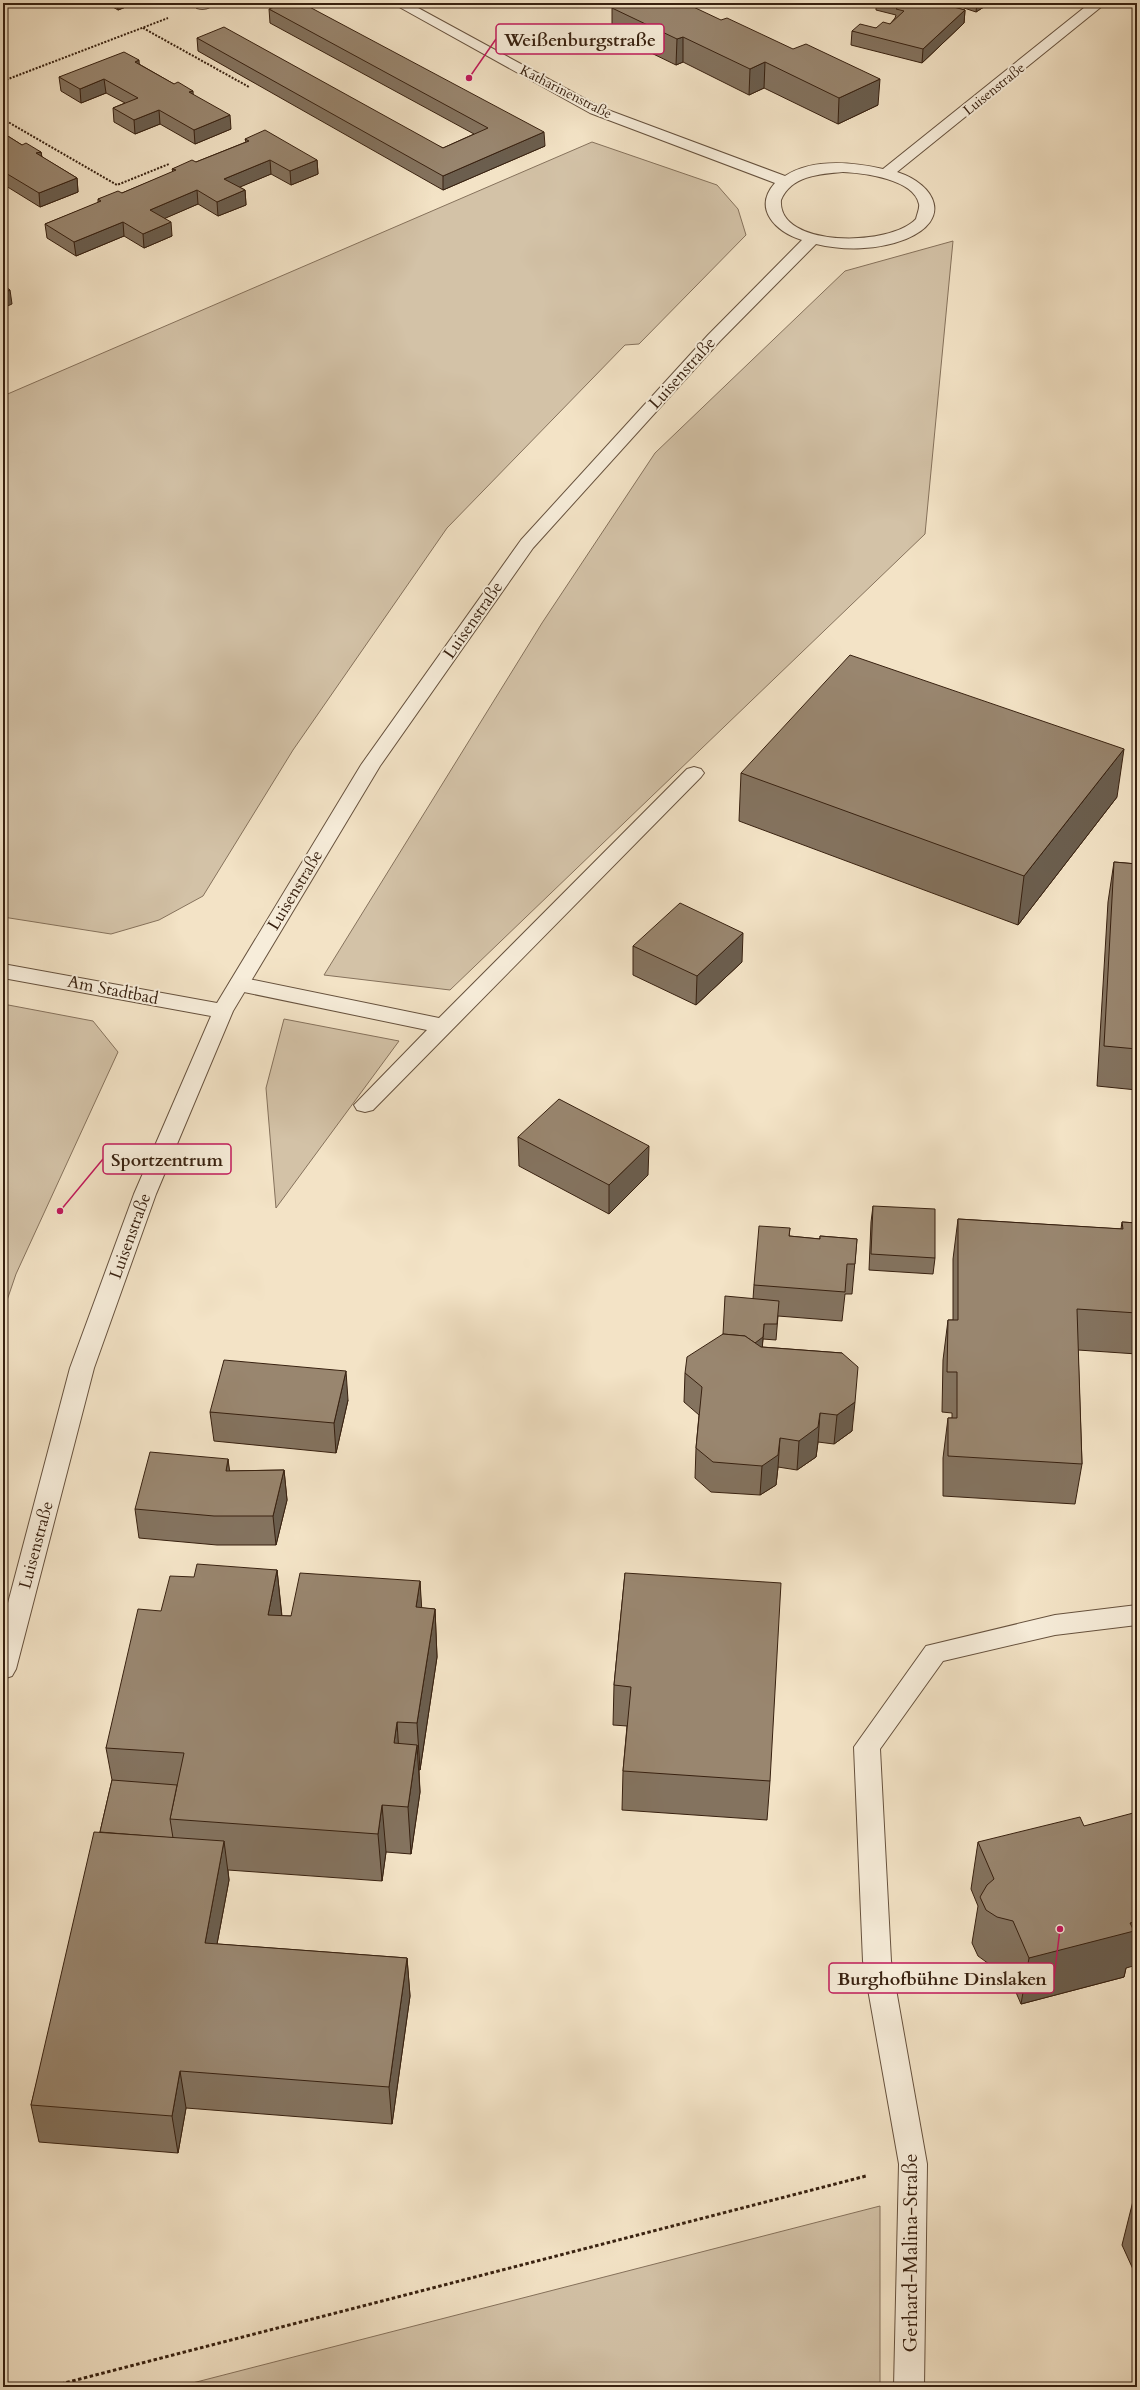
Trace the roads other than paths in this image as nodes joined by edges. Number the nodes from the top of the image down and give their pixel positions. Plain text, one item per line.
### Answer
1 (399, 3) edge
2 (1099, 3) edge
3 (888, 173) junction
4 (786, 182) junction
5 (813, 238) junction
6 (694, 773) dead end
7 (3, 971) edge
8 (239, 984) junction
9 (223, 1011) junction
10 (444, 1026) junction
11 (365, 1105) dead end
12 (1137, 1615) edge
13 (3, 1669) edge
14 (909, 2387) edge

1 - 4 street, Katharinenstraße
2 - 3 street, Luisenstraße
3 - 4 street
3 - 5 street
4 - 5 street
5 - 8 street, Luisenstraße
6 - 10 street
7 - 9 street, Am Stadtbad
8 - 9 street, Luisenstraße
8 - 10 street
9 - 13 street, Luisenstraße
10 - 11 street
12 - 14 street, Gerhard-Malina-Straße

